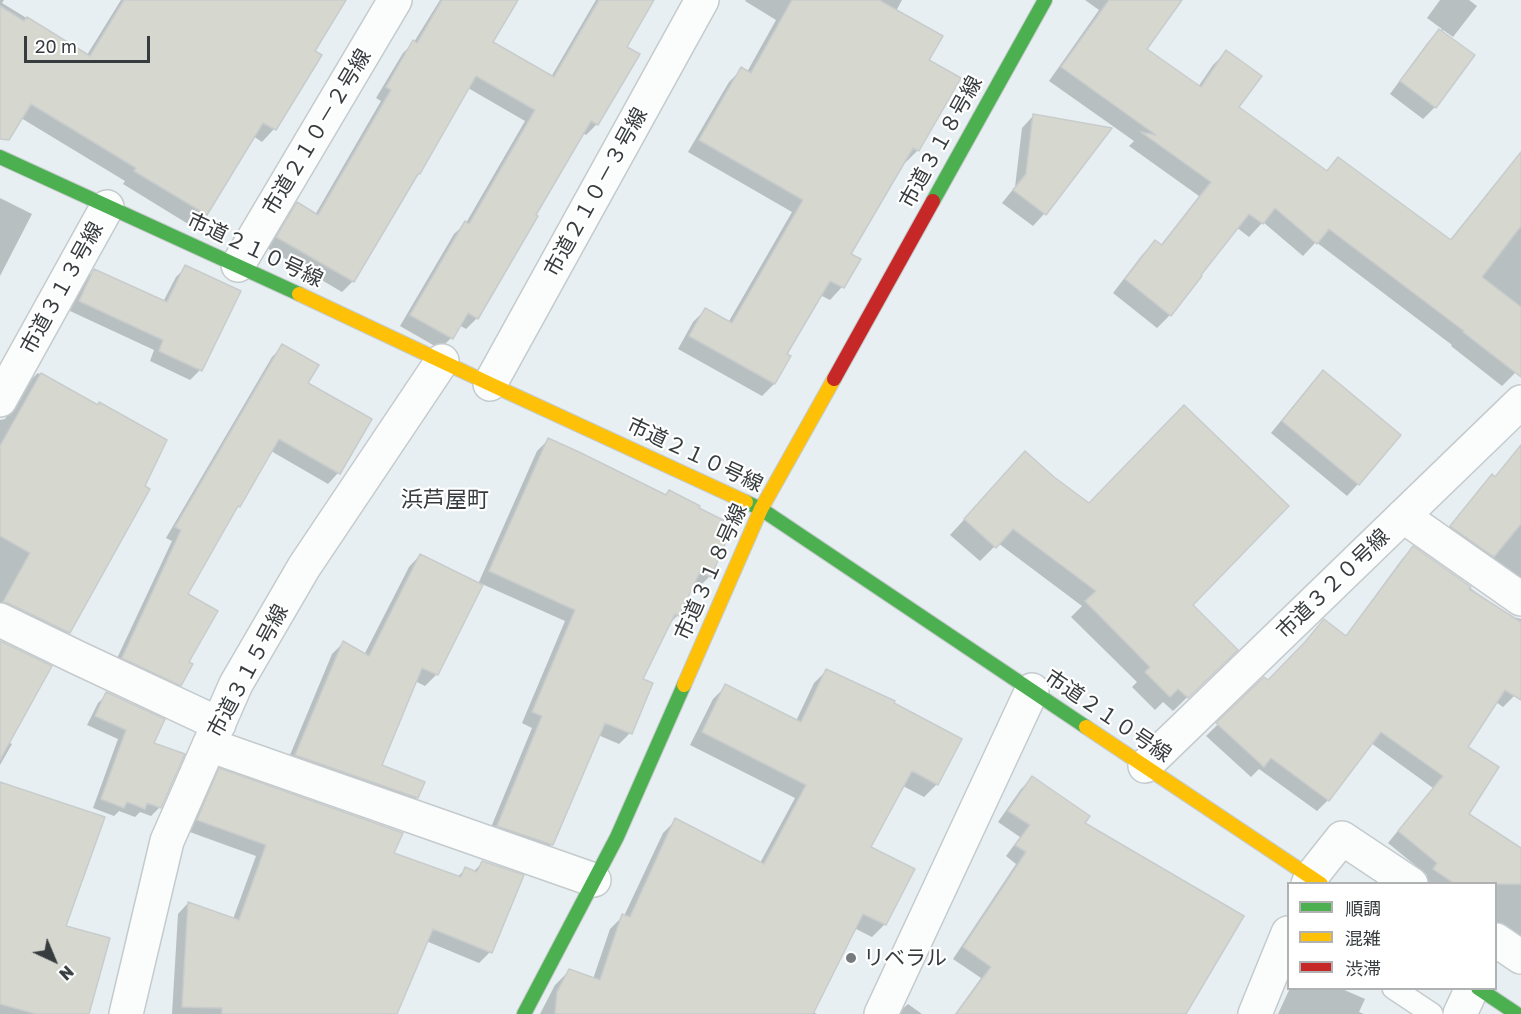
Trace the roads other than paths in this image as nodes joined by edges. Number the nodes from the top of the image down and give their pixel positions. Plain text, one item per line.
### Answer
1 (395, 0) edge
2 (702, 0) edge
3 (1045, 0) edge
4 (0, 158) edge
5 (107, 207) junction
6 (238, 265) junction
7 (442, 361) junction
8 (490, 384) junction
9 (0, 400) edge
10 (1521, 402) edge
11 (761, 508) junction
12 (1403, 516) junction
13 (1521, 599) edge
14 (0, 620) edge
15 (1032, 690) junction
16 (214, 734) junction
17 (1145, 766) junction
18 (594, 880) junction
19 (1314, 881) edge
20 (1408, 882) edge
21 (1287, 935) edge
22 (1497, 941) edge
23 (1521, 957) edge
24 (1396, 990) edge
25 (1471, 990) edge
26 (1481, 990) edge
27 (126, 1014) edge
28 (524, 1014) edge
29 (881, 1014) edge
30 (1255, 1014) edge
31 (1432, 1014) edge
32 (1460, 1014) edge
33 (1517, 1014) edge

1 - 6 street, 市道２１０－２号線
2 - 8 street, 市道２１０－３号線
3 - 11 street, 市道３１８号線
4 - 5 street, 市道２１０号線
5 - 6 street, 市道２１０号線
5 - 9 street, 市道３１３号線
6 - 7 street, 市道２１０号線
7 - 8 street, 市道２１０号線
7 - 16 street, 市道３１５号線
8 - 11 street, 市道２１０号線
10 - 12 street, 市道３２０号線
11 - 15 street, 市道２１０号線
11 - 18 street, 市道３１８号線
12 - 13 street
12 - 17 street, 市道３２０号線
14 - 16 street
15 - 17 street, 市道２１０号線
15 - 29 street
16 - 18 street
16 - 27 street, 市道３１５号線
17 - 19 street, 市道２１０号線
18 - 28 street, 市道３１８号線
19 - 20 street
21 - 30 street
22 - 23 street
24 - 31 lane
25 - 32 street
26 - 33 street

